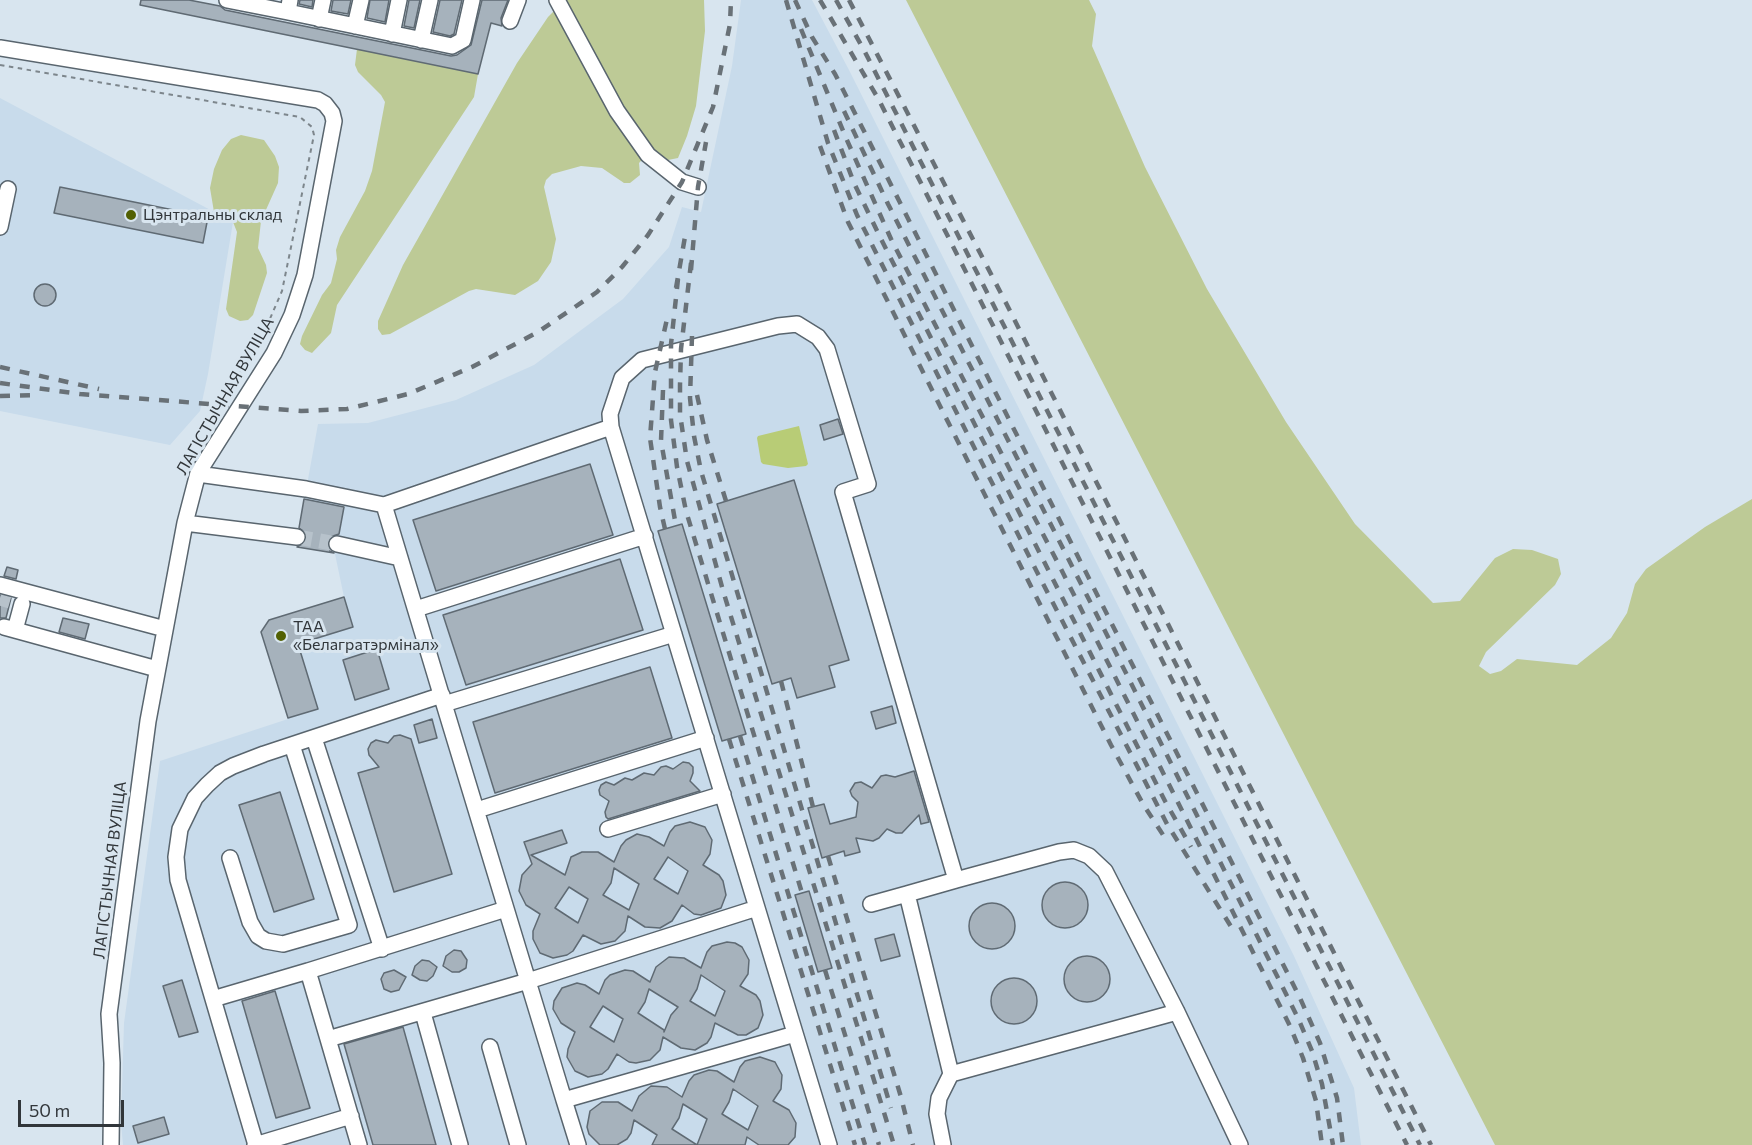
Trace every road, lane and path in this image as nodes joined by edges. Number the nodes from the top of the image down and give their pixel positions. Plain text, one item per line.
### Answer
1 (227, 0) edge
2 (323, 0) edge
3 (361, 0) edge
4 (399, 0) edge
5 (430, 0) edge
6 (472, 0) edge
7 (518, 0) edge
8 (557, 0) edge
9 (256, 3) edge
10 (289, 6) edge
11 (319, 19) junction
12 (510, 21) dead end
13 (355, 26) junction
14 (392, 34) junction
15 (421, 40) junction
16 (0, 48) edge
17 (0, 65) edge
18 (698, 187) dead end
19 (8, 189) dead end
20 (0, 228) edge
21 (611, 427) junction
22 (223, 436) junction
23 (198, 474) junction
24 (384, 505) junction
25 (185, 524) junction
26 (645, 536) junction
27 (297, 537) tunnel mouth
28 (337, 544) tunnel mouth
29 (400, 558) junction
30 (0, 585) tunnel mouth
31 (19, 599) junction
32 (416, 609) junction
33 (165, 629) junction
34 (674, 634) junction
35 (157, 669) junction
36 (443, 699) junction
37 (314, 738) junction
38 (706, 738) junction
39 (292, 745) junction
40 (723, 794) junction
41 (477, 810) junction
42 (608, 829) dead end
43 (230, 858) dead end
44 (956, 880) junction
45 (907, 894) junction
46 (871, 904) dead end
47 (757, 908) junction
48 (507, 909) junction
49 (381, 949) junction
50 (308, 971) junction
51 (528, 981) junction
52 (213, 999) junction
53 (1177, 1012) junction
54 (423, 1013) junction
55 (795, 1034) junction
56 (328, 1039) junction
57 (490, 1047) dead end
58 (951, 1074) junction
59 (564, 1100) junction
60 (351, 1116) junction
61 (826, 1144) edge
62 (111, 1145) edge
63 (256, 1145) edge
64 (359, 1145) edge
65 (460, 1145) edge
66 (518, 1145) edge
67 (578, 1145) edge
68 (943, 1145) edge
69 (1240, 1145) edge

1 - 9 street
2 - 11 street
3 - 13 street
4 - 14 street
5 - 15 street
6 - 15 street
7 - 12 street
8 - 18 street
9 - 10 street
10 - 11 street
11 - 13 street
13 - 14 street
14 - 15 street
16 - 22 street, ЛАГІСТЫЧНАЯ ВУЛІЦА
17 - 22 path
19 - 20 street
21 - 24 street
21 - 26 street
21 - 44 street
22 - 23 street, ЛАГІСТЫЧНАЯ ВУЛІЦА
23 - 24 street
23 - 25 street, ЛАГІСТЫЧНАЯ ВУЛІЦА
24 - 29 street
25 - 27 street
25 - 33 street, ЛАГІСТЫЧНАЯ ВУЛІЦА
26 - 32 street
26 - 34 street
28 - 29 street
29 - 32 street
30 - 31 street
31 - 33 street
31 - 35 street
32 - 36 street
33 - 35 street, ЛАГІСТЫЧНАЯ ВУЛІЦА
34 - 36 street
34 - 38 street
35 - 62 street, ЛАГІСТЫЧНАЯ ВУЛІЦА
36 - 37 street
36 - 41 street
37 - 39 street
37 - 49 street
38 - 40 street
38 - 41 street
39 - 43 street
39 - 52 street
40 - 42 street
40 - 47 street
41 - 48 street
44 - 45 street
44 - 53 street
45 - 46 street
45 - 58 street
47 - 51 street
47 - 55 street
48 - 49 street
48 - 51 street
49 - 50 street
50 - 52 street
50 - 56 street
51 - 54 street
51 - 59 street
52 - 63 street
53 - 58 street
53 - 69 street
54 - 56 street
54 - 65 street
55 - 59 street
55 - 61 street
56 - 60 street
57 - 66 street
58 - 68 street
59 - 67 street
60 - 63 street
60 - 64 street

